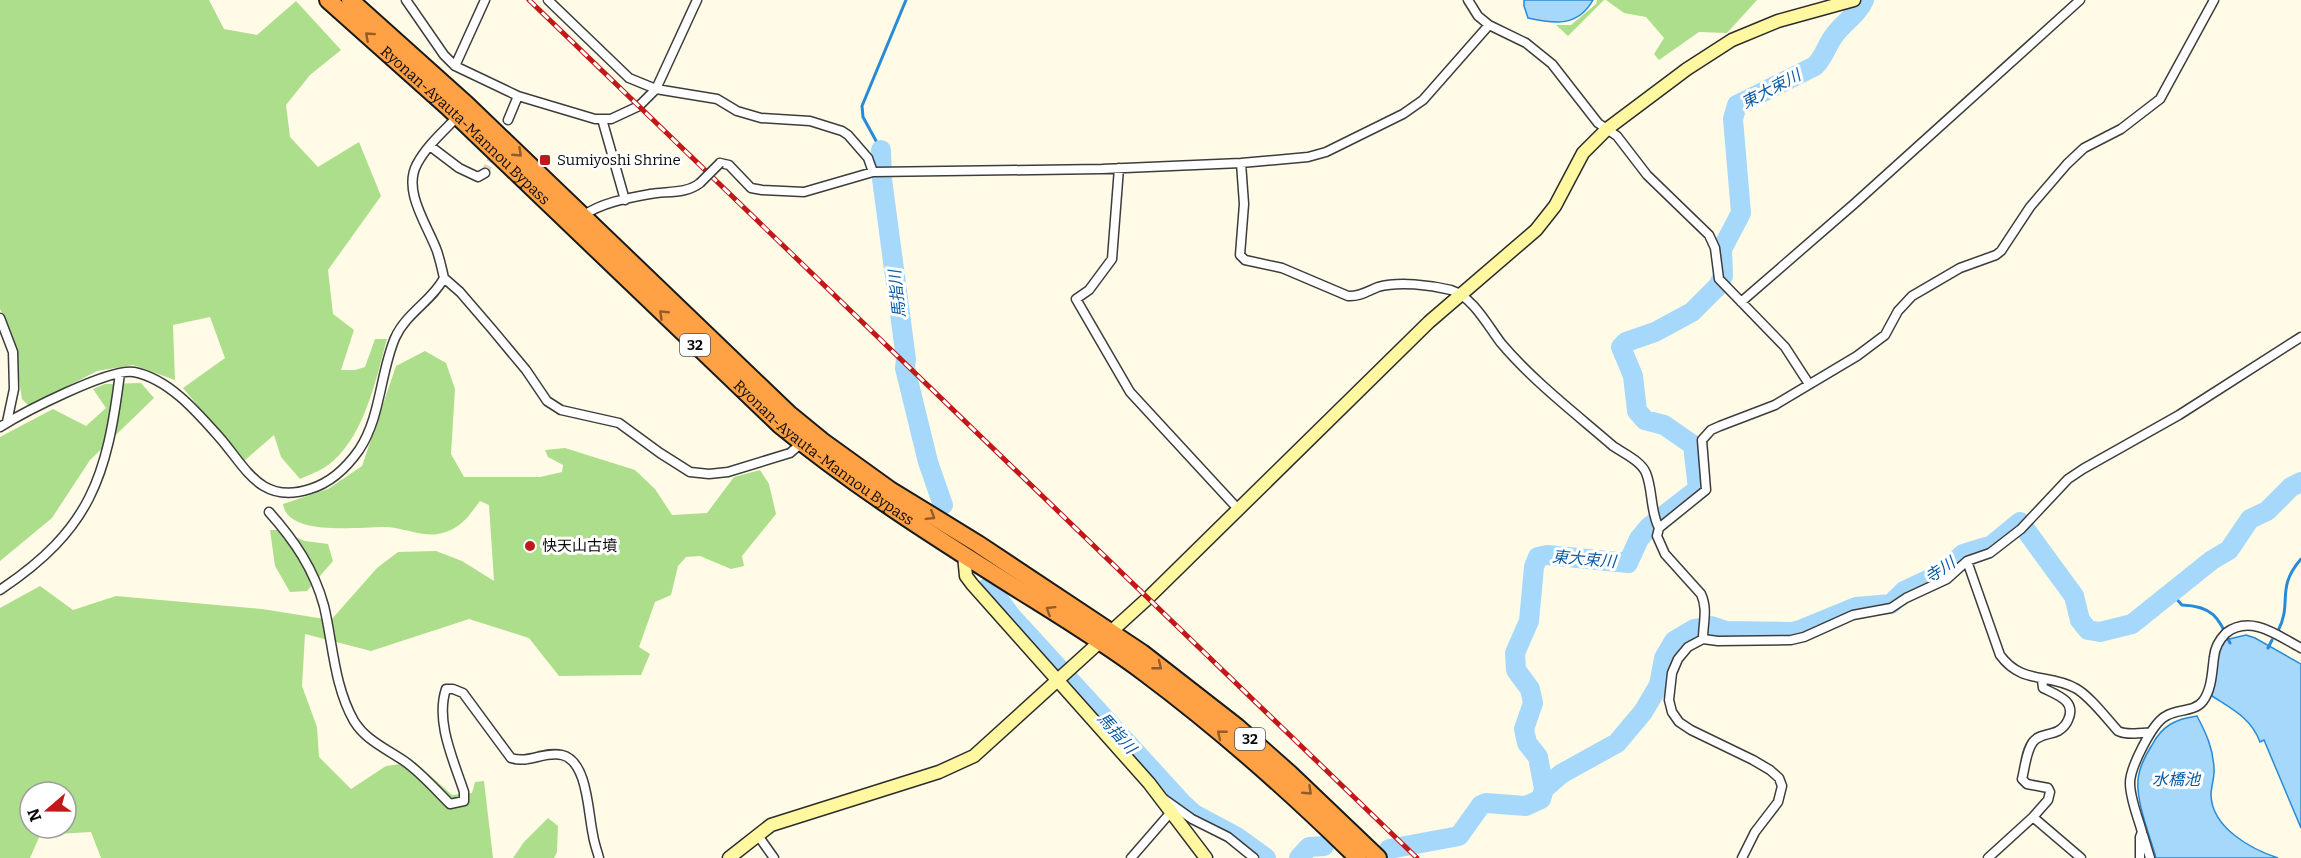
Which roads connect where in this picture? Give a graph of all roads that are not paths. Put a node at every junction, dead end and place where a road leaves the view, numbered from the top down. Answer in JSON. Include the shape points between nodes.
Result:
{"nodes":[{"id":1,"x":328,"y":0,"type":"edge"},
{"id":2,"x":350,"y":0,"type":"edge"},
{"id":3,"x":406,"y":0,"type":"edge"},
{"id":4,"x":485,"y":0,"type":"edge"},
{"id":5,"x":548,"y":0,"type":"edge"},
{"id":6,"x":697,"y":0,"type":"edge"},
{"id":7,"x":1468,"y":0,"type":"edge"},
{"id":8,"x":1854,"y":0,"type":"edge"},
{"id":9,"x":2080,"y":0,"type":"edge"},
{"id":10,"x":2214,"y":0,"type":"edge"},
{"id":11,"x":1489,"y":26,"type":"junction"},
{"id":12,"x":455,"y":66,"type":"junction"},
{"id":13,"x":656,"y":89,"type":"junction"},
{"id":14,"x":518,"y":96,"type":"junction"},
{"id":15,"x":463,"y":111,"type":"junction"},
{"id":16,"x":602,"y":119,"type":"junction"},
{"id":17,"x":508,"y":120,"type":"dead end"},
{"id":18,"x":1607,"y":129,"type":"junction"},
{"id":19,"x":430,"y":146,"type":"junction"},
{"id":20,"x":1241,"y":164,"type":"junction"},
{"id":21,"x":1119,"y":168,"type":"junction"},
{"id":22,"x":880,"y":172,"type":"junction"},
{"id":23,"x":486,"y":173,"type":"dead end"},
{"id":24,"x":625,"y":200,"type":"junction"},
{"id":25,"x":583,"y":216,"type":"junction"},
{"id":26,"x":444,"y":278,"type":"junction"},
{"id":27,"x":1461,"y":294,"type":"junction"},
{"id":28,"x":1741,"y":302,"type":"junction"},
{"id":29,"x":0,"y":318,"type":"edge"},
{"id":30,"x":2301,"y":337,"type":"edge"},
{"id":31,"x":120,"y":373,"type":"junction"},
{"id":32,"x":1809,"y":384,"type":"junction"},
{"id":33,"x":4,"y":425,"type":"edge"},
{"id":34,"x":807,"y":438,"type":"junction"},
{"id":35,"x":1238,"y":509,"type":"junction"},
{"id":36,"x":269,"y":512,"type":"dead end"},
{"id":37,"x":1657,"y":523,"type":"junction"},
{"id":38,"x":964,"y":555,"type":"junction"},
{"id":39,"x":1967,"y":561,"type":"junction"},
{"id":40,"x":0,"y":590,"type":"edge"},
{"id":41,"x":1703,"y":632,"type":"junction"},
{"id":42,"x":1105,"y":637,"type":"junction"},
{"id":43,"x":2301,"y":648,"type":"edge"},
{"id":44,"x":1062,"y":676,"type":"junction"},
{"id":45,"x":2042,"y":680,"type":"junction"},
{"id":46,"x":2150,"y":733,"type":"junction"},
{"id":47,"x":1159,"y":795,"type":"junction"},
{"id":48,"x":1171,"y":812,"type":"junction"},
{"id":49,"x":2032,"y":817,"type":"junction"},
{"id":50,"x":2142,"y":832,"type":"junction"},
{"id":51,"x":758,"y":834,"type":"junction"},
{"id":52,"x":599,"y":858,"type":"edge"},
{"id":53,"x":729,"y":858,"type":"edge"},
{"id":54,"x":774,"y":858,"type":"edge"},
{"id":55,"x":1131,"y":858,"type":"edge"},
{"id":56,"x":1206,"y":858,"type":"edge"},
{"id":57,"x":1254,"y":858,"type":"edge"},
{"id":58,"x":1358,"y":858,"type":"edge"},
{"id":59,"x":1378,"y":858,"type":"edge"},
{"id":60,"x":1742,"y":858,"type":"edge"},
{"id":61,"x":1988,"y":858,"type":"edge"},
{"id":62,"x":2081,"y":858,"type":"edge"},
{"id":63,"x":2140,"y":858,"type":"edge"},
{"id":64,"x":2150,"y":858,"type":"edge"}],
"edges":[{"from":15,"to":1,"type":"highway","name":"Ryonan-Ayauta-Mannou Bypass","number":"32","one_way":true},
{"from":2,"to":15,"type":"highway","name":"Ryonan-Ayauta-Mannou Bypass","number":"32"},
{"from":3,"to":12,"type":"street"},
{"from":4,"to":12,"type":"street"},
{"from":5,"to":13,"type":"street","via":[[628,78]]},
{"from":6,"to":13,"type":"street"},
{"from":7,"to":11,"type":"street"},
{"from":8,"to":18,"type":"street","via":[[1778,21],[1732,40]]},
{"from":9,"to":28,"type":"street"},
{"from":10,"to":32,"type":"street","via":[[2160,99],[2121,129],[2084,148],[2067,164],[1996,255],[1960,268],[1912,296],[1885,335]]},
{"from":11,"to":18,"type":"street","via":[[1526,43],[1552,64]]},
{"from":11,"to":20,"type":"street","via":[[1423,100],[1403,114],[1326,152]]},
{"from":12,"to":14,"type":"street"},
{"from":13,"to":16,"type":"street","via":[[639,106],[617,117]]},
{"from":13,"to":22,"type":"street","via":[[717,99],[737,111],[761,118],[810,121],[842,132]]},
{"from":14,"to":16,"type":"street"},
{"from":14,"to":17,"type":"street"},
{"from":15,"to":19,"type":"street"},
{"from":15,"to":25,"type":"highway","name":"Ryonan-Ayauta-Mannou Bypass","number":"32","one_way":true},
{"from":34,"to":15,"type":"highway","name":"Ryonan-Ayauta-Mannou Bypass","number":"32","one_way":true,"via":[[735,384]]},
{"from":16,"to":24,"type":"street"},
{"from":18,"to":27,"type":"street","via":[[1583,153],[1541,225]]},
{"from":18,"to":28,"type":"street","via":[[1647,175],[1709,235],[1720,281]]},
{"from":19,"to":23,"type":"street","via":[[459,168],[478,177]]},
{"from":19,"to":26,"type":"street","via":[[417,163],[412,185]]},
{"from":20,"to":21,"type":"street"},
{"from":20,"to":27,"type":"street","via":[[1244,204],[1240,255],[1245,260],[1282,268],[1348,297],[1393,284]]},
{"from":21,"to":22,"type":"street"},
{"from":21,"to":35,"type":"street","via":[[1112,259],[1089,290],[1076,299],[1130,392]]},
{"from":22,"to":24,"type":"street","bridge":true,"via":[[804,192],[762,190],[752,188],[729,165],[720,162],[692,189]]},
{"from":24,"to":25,"type":"street"},
{"from":25,"to":34,"type":"highway","name":"Ryonan-Ayauta-Mannou Bypass","number":"32"},
{"from":26,"to":31,"type":"street","via":[[439,289],[406,321],[395,338],[373,420],[359,450],[323,486],[300,493],[280,493],[261,485],[177,394],[134,372]]},
{"from":26,"to":34,"type":"street","via":[[491,328],[547,401],[561,410],[619,423],[690,472],[728,472],[790,453]]},
{"from":27,"to":35,"type":"street"},
{"from":27,"to":37,"type":"street","via":[[1515,359],[1645,471]]},
{"from":28,"to":32,"type":"street","via":[[1785,347]]},
{"from":29,"to":33,"type":"street","via":[[13,352],[14,389]]},
{"from":30,"to":39,"type":"street","via":[[2179,415],[2082,469],[2023,527],[1990,553]]},
{"from":31,"to":33,"type":"street","via":[[88,383]]},
{"from":31,"to":40,"type":"street","via":[[113,423],[89,501],[63,539]]},
{"from":32,"to":37,"type":"street","via":[[1775,405],[1711,430],[1701,444],[1706,490]]},
{"from":34,"to":38,"type":"highway","name":"Ryonan-Ayauta-Mannou Bypass","number":"32","via":[[890,508]]},
{"from":34,"to":42,"type":"highway","name":"Ryonan-Ayauta-Mannou Bypass","number":"32","one_way":true,"via":[[978,544]]},
{"from":35,"to":42,"type":"street"},
{"from":36,"to":52,"type":"street","via":[[308,564],[323,605],[337,678],[353,720],[364,735],[424,777],[450,804],[464,801],[441,710],[446,690],[463,693],[511,758],[521,761],[549,754],[571,759],[584,782]]},
{"from":37,"to":41,"type":"street","via":[[1657,536],[1665,554],[1704,601]]},
{"from":42,"to":38,"type":"highway","name":"Ryonan-Ayauta-Mannou Bypass","number":"32","one_way":true},
{"from":38,"to":44,"type":"street","via":[[966,576],[972,585]]},
{"from":39,"to":41,"type":"street","via":[[1947,579],[1891,608],[1853,615],[1804,637],[1718,641]]},
{"from":39,"to":45,"type":"street","via":[[2000,655],[2018,672]]},
{"from":41,"to":60,"type":"street","via":[[1678,659],[1672,673],[1672,712],[1691,730],[1754,759],[1779,778],[1782,786],[1778,802],[1755,832]]},
{"from":42,"to":44,"type":"street"},
{"from":58,"to":42,"type":"highway","name":"Ryonan-Ayauta-Mannou Bypass","number":"32","one_way":true,"via":[[1293,796]]},
{"from":42,"to":59,"type":"highway","name":"Ryonan-Ayauta-Mannou Bypass","number":"32","one_way":true,"via":[[1142,653],[1237,727]]},
{"from":43,"to":46,"type":"street","via":[[2252,624],[2235,627],[2215,649],[2205,699],[2196,707],[2164,716]]},
{"from":44,"to":47,"type":"street"},
{"from":44,"to":51,"type":"street","via":[[974,756],[958,765],[771,825]]},
{"from":45,"to":46,"type":"street","via":[[2078,689],[2125,735]]},
{"from":45,"to":49,"type":"street","via":[[2043,688],[2066,700],[2070,715],[2066,725],[2031,745],[2022,779],[2050,792],[2048,800]]},
{"from":46,"to":50,"type":"street","via":[[2130,783]]},
{"from":47,"to":48,"type":"street"},
{"from":47,"to":57,"type":"street","via":[[1192,819],[1228,837]]},
{"from":48,"to":55,"type":"street"},
{"from":48,"to":56,"type":"street"},
{"from":49,"to":61,"type":"street"},
{"from":49,"to":62,"type":"street"},
{"from":50,"to":63,"type":"street"},
{"from":50,"to":64,"type":"street"},
{"from":51,"to":53,"type":"street"},
{"from":51,"to":54,"type":"street"}]}
